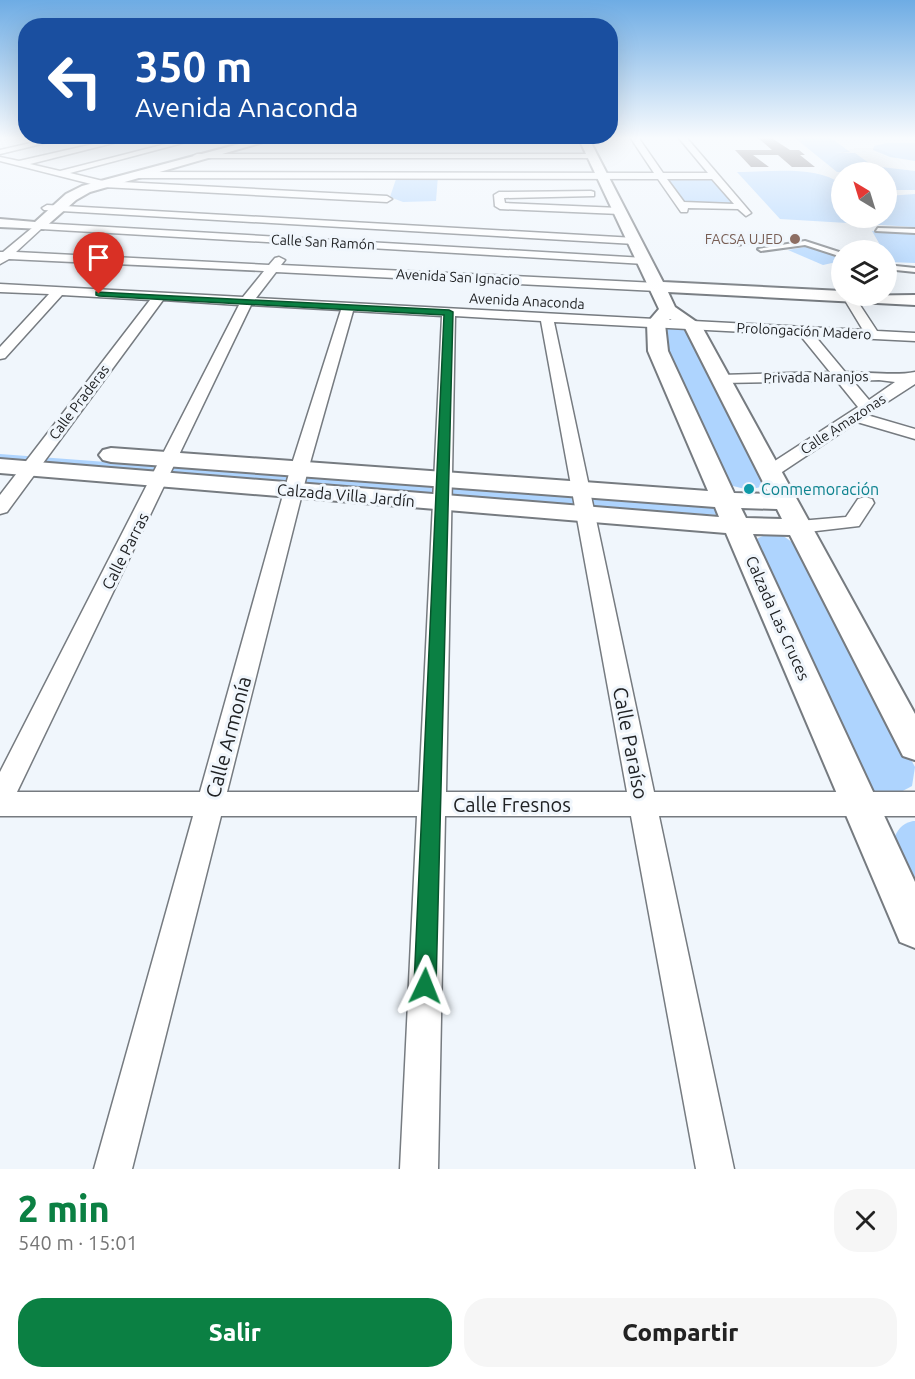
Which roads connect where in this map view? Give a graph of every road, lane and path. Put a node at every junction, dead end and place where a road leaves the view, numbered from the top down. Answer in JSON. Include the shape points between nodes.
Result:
{"nodes":[{"id":1,"x":76,"y":192,"type":"edge"},
{"id":2,"x":235,"y":192,"type":"edge"},
{"id":3,"x":609,"y":192,"type":"edge"},
{"id":4,"x":672,"y":192,"type":"edge"},
{"id":5,"x":728,"y":192,"type":"edge"},
{"id":6,"x":591,"y":194,"type":"joint"},
{"id":7,"x":387,"y":200,"type":"dead end"},
{"id":8,"x":52,"y":208,"type":"junction"},
{"id":9,"x":599,"y":210,"type":"junction"},
{"id":10,"x":620,"y":211,"type":"junction"},
{"id":11,"x":0,"y":223,"type":"edge"},
{"id":12,"x":33,"y":225,"type":"junction"},
{"id":13,"x":878,"y":230,"type":"dead end"},
{"id":14,"x":915,"y":231,"type":"edge"},
{"id":15,"x":296,"y":241,"type":"junction"},
{"id":16,"x":635,"y":241,"type":"junction"},
{"id":17,"x":761,"y":249,"type":"dead end"},
{"id":18,"x":831,"y":251,"type":"edge"},
{"id":19,"x":2,"y":255,"type":"edge"},
{"id":20,"x":645,"y":261,"type":"junction"},
{"id":21,"x":272,"y":268,"type":"junction"},
{"id":22,"x":897,"y":268,"type":"edge"},
{"id":23,"x":915,"y":270,"type":"edge"},
{"id":24,"x":0,"y":288,"type":"edge"},
{"id":25,"x":59,"y":291,"type":"junction"},
{"id":26,"x":159,"y":297,"type":"junction"},
{"id":27,"x":831,"y":298,"type":"edge"},
{"id":28,"x":897,"y":299,"type":"edge"},
{"id":29,"x":915,"y":300,"type":"edge"},
{"id":30,"x":247,"y":302,"type":"junction"},
{"id":31,"x":855,"y":306,"type":"edge"},
{"id":32,"x":348,"y":307,"type":"junction"},
{"id":33,"x":669,"y":311,"type":"junction"},
{"id":34,"x":449,"y":312,"type":"junction"},
{"id":35,"x":547,"y":318,"type":"junction"},
{"id":36,"x":804,"y":331,"type":"junction"},
{"id":37,"x":873,"y":335,"type":"junction"},
{"id":38,"x":915,"y":337,"type":"edge"},
{"id":39,"x":0,"y":355,"type":"edge"},
{"id":40,"x":841,"y":377,"type":"junction"},
{"id":41,"x":914,"y":378,"type":"edge"},
{"id":42,"x":721,"y":379,"type":"junction"},
{"id":43,"x":861,"y":412,"type":"junction"},
{"id":44,"x":915,"y":434,"type":"edge"},
{"id":45,"x":0,"y":447,"type":"edge"},
{"id":46,"x":35,"y":459,"type":"junction"},
{"id":47,"x":0,"y":466,"type":"edge"},
{"id":48,"x":165,"y":470,"type":"junction"},
{"id":49,"x":770,"y":472,"type":"junction"},
{"id":50,"x":296,"y":480,"type":"junction"},
{"id":51,"x":441,"y":492,"type":"junction"},
{"id":52,"x":584,"y":502,"type":"junction"},
{"id":53,"x":786,"y":502,"type":"junction"},
{"id":54,"x":865,"y":503,"type":"dead end"},
{"id":55,"x":0,"y":508,"type":"edge"},
{"id":56,"x":731,"y":513,"type":"junction"},
{"id":57,"x":799,"y":527,"type":"junction"},
{"id":58,"x":915,"y":746,"type":"edge"},
{"id":59,"x":0,"y":802,"type":"edge"},
{"id":60,"x":210,"y":804,"type":"junction"},
{"id":61,"x":431,"y":804,"type":"junction"},
{"id":62,"x":643,"y":804,"type":"junction"},
{"id":63,"x":860,"y":804,"type":"junction"},
{"id":64,"x":915,"y":804,"type":"edge"},
{"id":65,"x":915,"y":928,"type":"edge"},
{"id":66,"x":113,"y":1169,"type":"edge"},
{"id":67,"x":419,"y":1169,"type":"edge"},
{"id":68,"x":715,"y":1169,"type":"edge"}],
"edges":[{"from":1,"to":8,"type":"street"},
{"from":2,"to":7,"type":"street"},
{"from":3,"to":10,"type":"street"},
{"from":4,"to":5,"type":"street","via":[[683,207],[744,210]]},
{"from":6,"to":9,"type":"street"},
{"from":6,"to":9,"type":"street","via":[[499,195],[500,206]]},
{"from":8,"to":12,"type":"street"},
{"from":8,"to":16,"type":"street"},
{"from":9,"to":10,"type":"street"},
{"from":10,"to":16,"type":"street"},
{"from":11,"to":12,"type":"street","name":"Calle San Ramón"},
{"from":12,"to":15,"type":"street","name":"Calle San Ramón"},
{"from":12,"to":19,"type":"street"},
{"from":13,"to":14,"type":"lane"},
{"from":15,"to":20,"type":"street","name":"Calle San Ramón"},
{"from":15,"to":21,"type":"street","name":"Calle Parras"},
{"from":16,"to":20,"type":"street"},
{"from":17,"to":18,"type":"lane","via":[[805,243]]},
{"from":19,"to":21,"type":"street","name":"Avenida San Ignacio"},
{"from":20,"to":33,"type":"street"},
{"from":21,"to":30,"type":"street","name":"Calle Parras"},
{"from":21,"to":33,"type":"street","name":"Avenida San Ignacio"},
{"from":22,"to":23,"type":"lane"},
{"from":24,"to":25,"type":"street","name":"Avenida Anaconda"},
{"from":25,"to":26,"type":"street","name":"Avenida Anaconda"},
{"from":25,"to":39,"type":"street"},
{"from":26,"to":30,"type":"street","name":"Avenida Anaconda"},
{"from":26,"to":46,"type":"street","name":"Calle Praderas"},
{"from":27,"to":33,"type":"street","name":"Avenida San Ignacio"},
{"from":28,"to":29,"type":"street","name":"Avenida San Ignacio"},
{"from":30,"to":32,"type":"street","name":"Avenida Anaconda"},
{"from":30,"to":48,"type":"street","name":"Calle Parras"},
{"from":31,"to":37,"type":"street"},
{"from":32,"to":34,"type":"street","name":"Avenida Anaconda"},
{"from":32,"to":50,"type":"street","name":"Calle Armonía"},
{"from":33,"to":35,"type":"street","name":"Avenida Anaconda"},
{"from":33,"to":36,"type":"street","name":"Prolongación Madero"},
{"from":33,"to":42,"type":"street"},
{"from":33,"to":56,"type":"street","name":"Calzada Las Cruces","via":[[658,351]]},
{"from":34,"to":35,"type":"street","name":"Avenida Anaconda"},
{"from":34,"to":51,"type":"street"},
{"from":35,"to":52,"type":"street","name":"Calle Paraíso"},
{"from":36,"to":37,"type":"street","name":"Prolongación Madero"},
{"from":36,"to":40,"type":"street"},
{"from":37,"to":38,"type":"street","name":"Prolongación Madero"},
{"from":40,"to":41,"type":"street","name":"Privada Naranjos"},
{"from":40,"to":42,"type":"street","name":"Privada Naranjos"},
{"from":40,"to":43,"type":"street"},
{"from":41,"to":43,"type":"street","name":"Calle Amazonas"},
{"from":42,"to":49,"type":"street"},
{"from":43,"to":44,"type":"street"},
{"from":43,"to":49,"type":"street","name":"Calle Amazonas"},
{"from":45,"to":46,"type":"street","name":"Calzada Villa Jardín"},
{"from":46,"to":47,"type":"street","name":"Calzada Villa Jardín"},
{"from":46,"to":48,"type":"street","name":"Calzada Villa Jardín"},
{"from":46,"to":55,"type":"street","name":"Calle Praderas"},
{"from":48,"to":50,"type":"street","name":"Calzada Villa Jardín"},
{"from":48,"to":59,"type":"street","name":"Calle Parras"},
{"from":49,"to":53,"type":"street"},
{"from":50,"to":51,"type":"street","name":"Calzada Villa Jardín"},
{"from":50,"to":60,"type":"street","name":"Calle Armonía"},
{"from":51,"to":52,"type":"street","name":"Calzada Villa Jardín"},
{"from":51,"to":61,"type":"street"},
{"from":52,"to":56,"type":"street","name":"Calzada Villa Jardín"},
{"from":52,"to":62,"type":"street","name":"Calle Paraíso"},
{"from":53,"to":56,"type":"street","name":"Calzada Villa Jardín"},
{"from":53,"to":57,"type":"street"},
{"from":54,"to":57,"type":"street","via":[[852,522]]},
{"from":56,"to":57,"type":"street","name":"Calzada Villa Jardín"},
{"from":56,"to":63,"type":"street","name":"Calzada Las Cruces"},
{"from":57,"to":58,"type":"street"},
{"from":59,"to":60,"type":"street","name":"Calle Fresnos"},
{"from":60,"to":61,"type":"street","name":"Calle Fresnos"},
{"from":60,"to":66,"type":"street","name":"Calle Armonía"},
{"from":61,"to":62,"type":"street","name":"Calle Fresnos"},
{"from":61,"to":67,"type":"street"},
{"from":62,"to":63,"type":"street","name":"Calle Fresnos"},
{"from":62,"to":68,"type":"street","name":"Calle Paraíso"},
{"from":63,"to":64,"type":"street","name":"Calle Fresnos"},
{"from":63,"to":65,"type":"street","name":"Calzada Las Cruces"}]}
